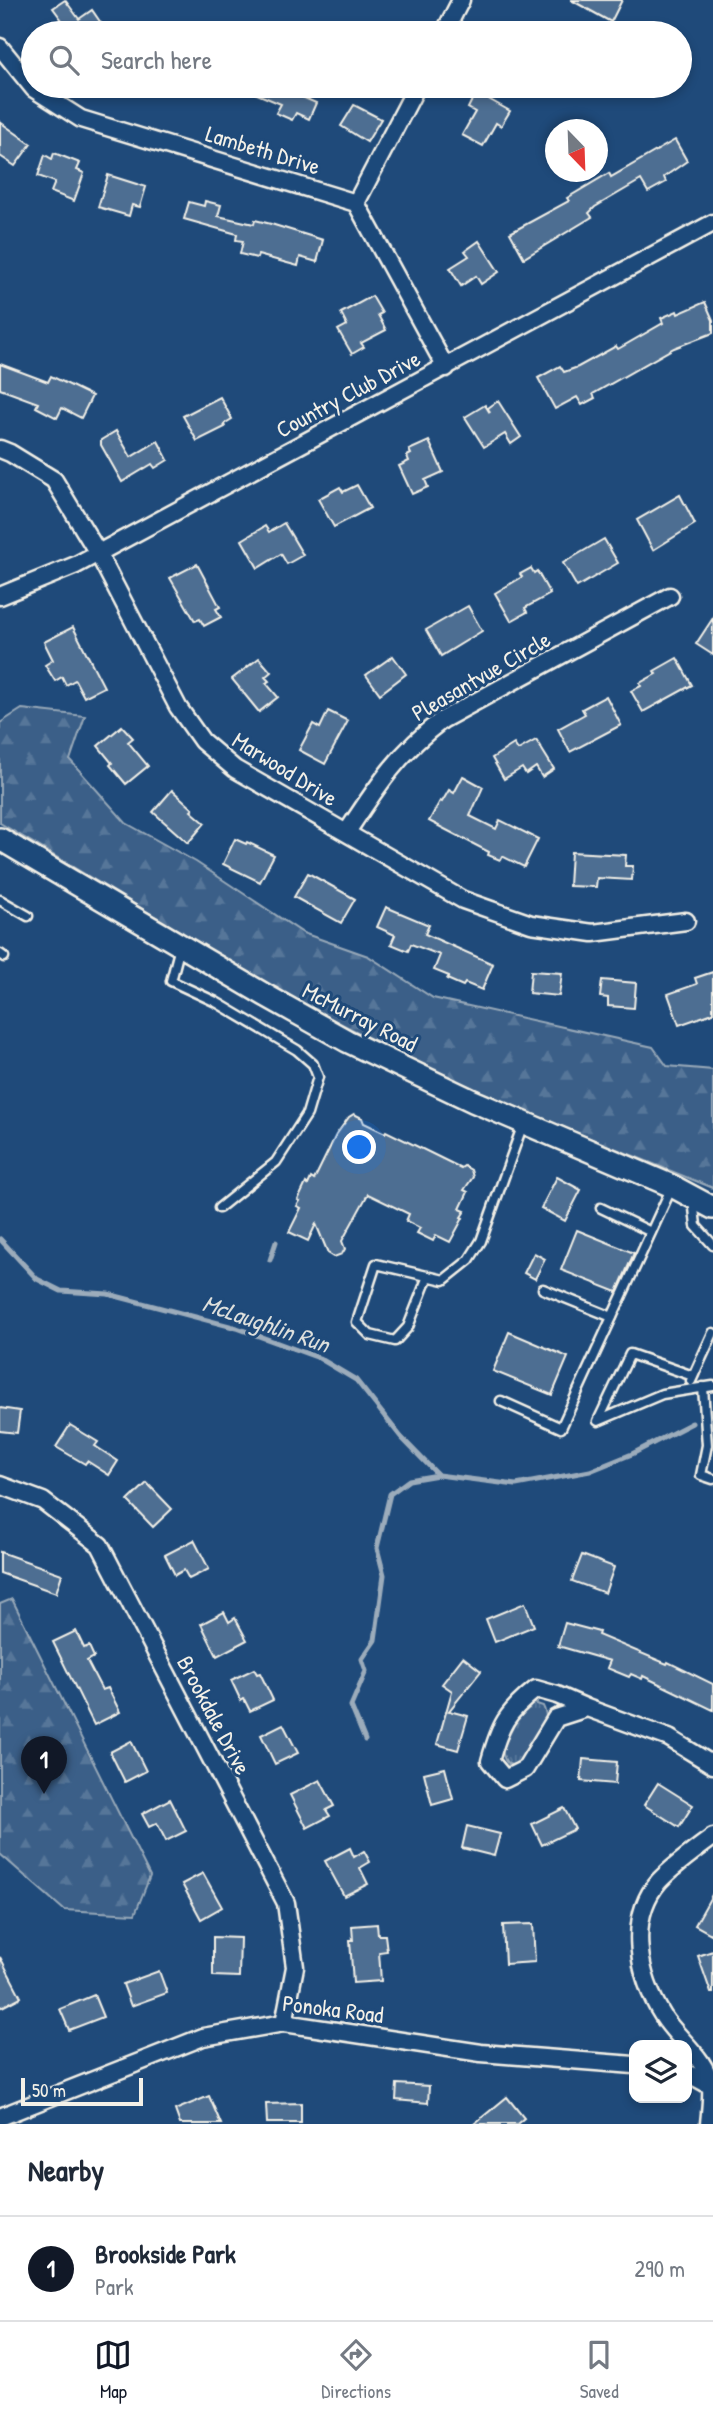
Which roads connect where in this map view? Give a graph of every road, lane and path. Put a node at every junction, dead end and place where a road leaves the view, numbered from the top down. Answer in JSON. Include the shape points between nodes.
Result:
{"nodes":[{"id":1,"x":461,"y":0,"type":"edge"},
{"id":2,"x":450,"y":21,"type":"edge"},
{"id":3,"x":0,"y":47,"type":"edge"},
{"id":4,"x":21,"y":73,"type":"edge"},
{"id":5,"x":49,"y":98,"type":"edge"},
{"id":6,"x":411,"y":98,"type":"edge"},
{"id":7,"x":356,"y":203,"type":"junction"},
{"id":8,"x":713,"y":223,"type":"edge"},
{"id":9,"x":446,"y":368,"type":"junction"},
{"id":10,"x":0,"y":449,"type":"edge"},
{"id":11,"x":98,"y":553,"type":"junction"},
{"id":12,"x":0,"y":596,"type":"edge"},
{"id":13,"x":670,"y":596,"type":"dead end"},
{"id":14,"x":347,"y":832,"type":"junction"},
{"id":15,"x":0,"y":839,"type":"edge"},
{"id":16,"x":0,"y":900,"type":"edge"},
{"id":17,"x":28,"y":916,"type":"dead end"},
{"id":18,"x":686,"y":921,"type":"dead end"},
{"id":19,"x":180,"y":944,"type":"junction"},
{"id":20,"x":524,"y":1121,"type":"junction"},
{"id":21,"x":672,"y":1186,"type":"junction"},
{"id":22,"x":693,"y":1196,"type":"junction"},
{"id":23,"x":219,"y":1208,"type":"dead end"},
{"id":24,"x":601,"y":1208,"type":"dead end"},
{"id":25,"x":713,"y":1208,"type":"edge"},
{"id":26,"x":651,"y":1232,"type":"junction"},
{"id":27,"x":713,"y":1245,"type":"edge"},
{"id":28,"x":428,"y":1276,"type":"junction"},
{"id":29,"x":543,"y":1289,"type":"dead end"},
{"id":30,"x":612,"y":1317,"type":"junction"},
{"id":31,"x":713,"y":1333,"type":"edge"},
{"id":32,"x":693,"y":1376,"type":"junction"},
{"id":33,"x":713,"y":1386,"type":"edge"},
{"id":34,"x":703,"y":1387,"type":"junction"},
{"id":35,"x":688,"y":1388,"type":"junction"},
{"id":36,"x":501,"y":1401,"type":"dead end"},
{"id":37,"x":713,"y":1479,"type":"edge"},
{"id":38,"x":0,"y":1485,"type":"edge"},
{"id":39,"x":587,"y":1708,"type":"junction"},
{"id":40,"x":713,"y":1765,"type":"edge"},
{"id":41,"x":713,"y":1837,"type":"edge"},
{"id":42,"x":284,"y":2023,"type":"junction"},
{"id":43,"x":629,"y":2065,"type":"edge"},
{"id":44,"x":692,"y":2077,"type":"edge"},
{"id":45,"x":711,"y":2093,"type":"edge"},
{"id":46,"x":0,"y":2117,"type":"edge"},
{"id":47,"x":709,"y":2124,"type":"edge"}],
"edges":[{"from":1,"to":2,"type":"street"},
{"from":3,"to":4,"type":"street","name":"Lambeth Drive"},
{"from":5,"to":7,"type":"street","name":"Lambeth Drive","via":[[81,118]]},
{"from":6,"to":7,"type":"street"},
{"from":7,"to":9,"type":"street"},
{"from":8,"to":9,"type":"street","name":"Country Club Drive"},
{"from":9,"to":11,"type":"street","name":"Country Club Drive"},
{"from":10,"to":11,"type":"street","name":"Marwood Drive","via":[[54,480]]},
{"from":11,"to":12,"type":"street","name":"Country Club Drive"},
{"from":11,"to":14,"type":"street","name":"Marwood Drive","via":[[178,707],[202,741],[235,769]]},
{"from":13,"to":14,"type":"street","name":"Pleasantvue Circle","via":[[442,720],[416,739],[382,778]]},
{"from":14,"to":18,"type":"street","name":"Marwood Drive","via":[[463,900],[531,924],[593,933]]},
{"from":15,"to":19,"type":"main road","name":"McMurray Road"},
{"from":16,"to":17,"type":"lane"},
{"from":19,"to":20,"type":"main road","name":"McMurray Road","via":[[347,1041]]},
{"from":19,"to":23,"type":"lane","via":[[171,981],[297,1050],[313,1064],[318,1077],[307,1114],[276,1162]]},
{"from":20,"to":21,"type":"main road","name":"McMurray Road"},
{"from":20,"to":28,"type":"lane","via":[[481,1241],[469,1260],[444,1280]]},
{"from":21,"to":22,"type":"main road","name":"McMurray Road"},
{"from":21,"to":26,"type":"lane"},
{"from":22,"to":25,"type":"main road","name":"McMurray Road"},
{"from":22,"to":27,"type":"lane","via":[[696,1226]]},
{"from":24,"to":26,"type":"lane"},
{"from":26,"to":30,"type":"lane"},
{"from":28,"to":28,"type":"lane","via":[[376,1264],[357,1322],[370,1335],[395,1341],[408,1327]]},
{"from":29,"to":30,"type":"lane"},
{"from":30,"to":36,"type":"lane","via":[[561,1428]]},
{"from":31,"to":32,"type":"lane"},
{"from":32,"to":35,"type":"lane"},
{"from":32,"to":35,"type":"lane","via":[[630,1354],[598,1421]]},
{"from":33,"to":34,"type":"lane"},
{"from":34,"to":35,"type":"lane"},
{"from":34,"to":37,"type":"lane","via":[[707,1445],[701,1475]]},
{"from":38,"to":42,"type":"street","name":"Brookdale Drive","via":[[43,1501],[100,1545],[286,1903],[295,1967]]},
{"from":39,"to":39,"type":"street","via":[[536,1689],[513,1707],[498,1732],[490,1761],[505,1779],[526,1769],[556,1717]]},
{"from":39,"to":40,"type":"street","via":[[670,1738]]},
{"from":41,"to":45,"type":"street","via":[[658,1882],[641,1915],[639,1950],[647,1984],[663,2017],[697,2057]]},
{"from":42,"to":43,"type":"street","name":"Ponoka Road","via":[[481,2053]]},
{"from":42,"to":46,"type":"street","name":"Ponoka Road","via":[[203,2037]]},
{"from":44,"to":45,"type":"street"},
{"from":45,"to":47,"type":"street"}]}
